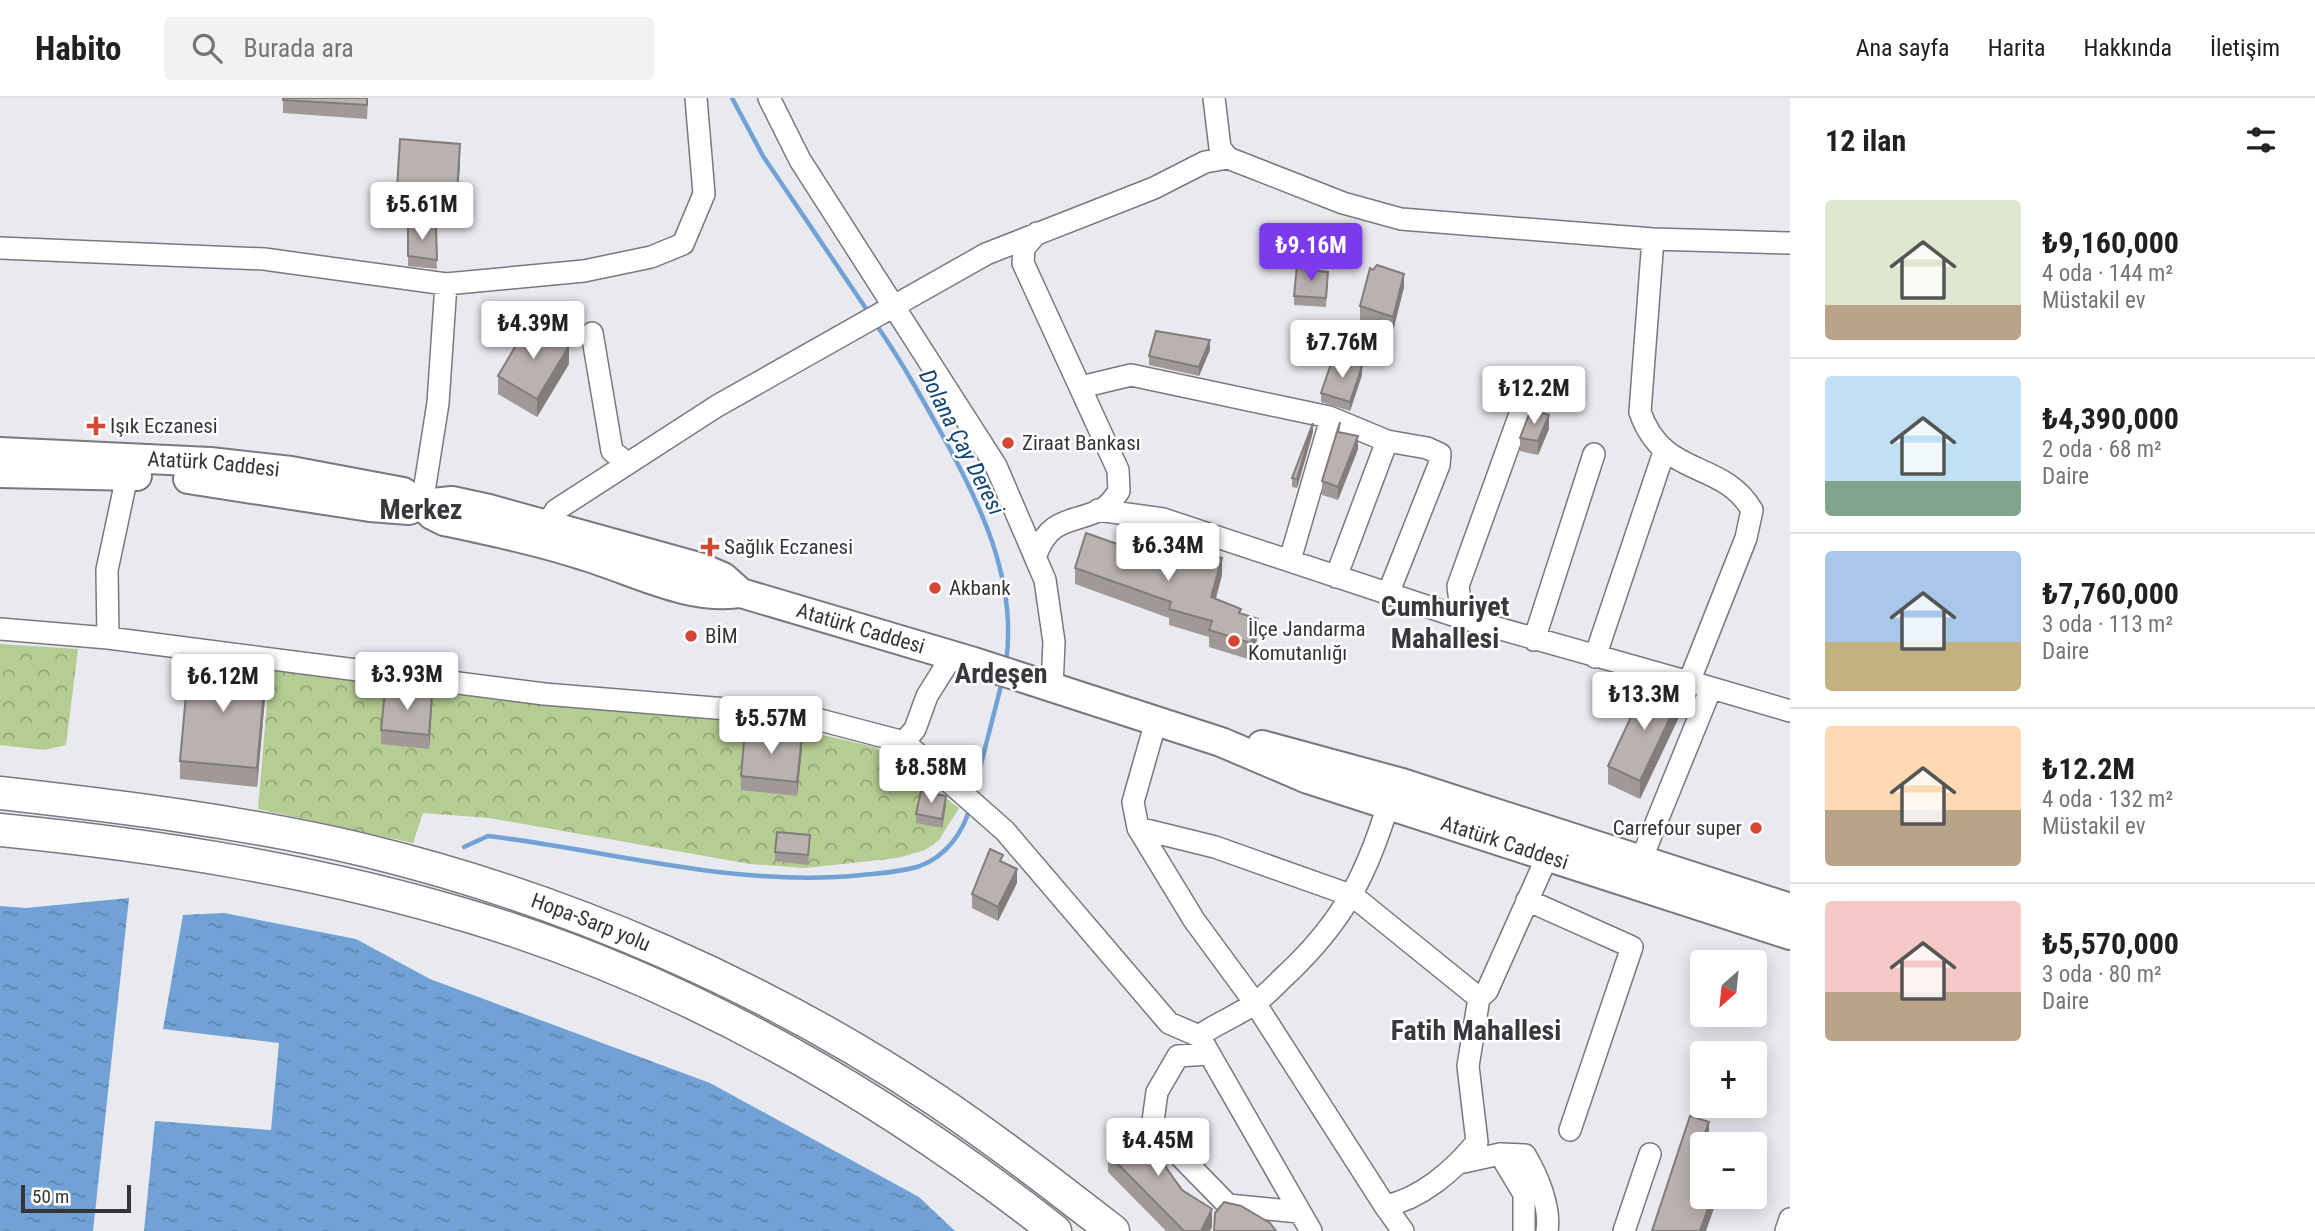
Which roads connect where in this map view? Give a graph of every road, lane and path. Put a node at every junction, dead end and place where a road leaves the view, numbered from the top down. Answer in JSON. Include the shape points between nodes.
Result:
{"nodes":[{"id":1,"x":696,"y":98,"type":"edge"},
{"id":2,"x":769,"y":98,"type":"edge"},
{"id":3,"x":1214,"y":98,"type":"edge"},
{"id":4,"x":1228,"y":158,"type":"junction"},
{"id":5,"x":1039,"y":232,"type":"junction"},
{"id":6,"x":1653,"y":239,"type":"junction"},
{"id":7,"x":1790,"y":243,"type":"edge"},
{"id":8,"x":0,"y":248,"type":"edge"},
{"id":9,"x":446,"y":284,"type":"junction"},
{"id":10,"x":889,"y":309,"type":"junction"},
{"id":11,"x":592,"y":333,"type":"dead end"},
{"id":12,"x":1081,"y":387,"type":"junction"},
{"id":13,"x":1525,"y":400,"type":"dead end"},
{"id":14,"x":1329,"y":417,"type":"junction"},
{"id":15,"x":1387,"y":441,"type":"junction"},
{"id":16,"x":0,"y":452,"type":"edge"},
{"id":17,"x":1664,"y":452,"type":"junction"},
{"id":18,"x":1594,"y":454,"type":"dead end"},
{"id":19,"x":627,"y":463,"type":"junction"},
{"id":20,"x":0,"y":473,"type":"edge"},
{"id":21,"x":127,"y":476,"type":"junction"},
{"id":22,"x":422,"y":504,"type":"junction"},
{"id":23,"x":1098,"y":510,"type":"junction"},
{"id":24,"x":555,"y":526,"type":"junction"},
{"id":25,"x":1036,"y":555,"type":"junction"},
{"id":26,"x":1290,"y":560,"type":"junction"},
{"id":27,"x":1336,"y":577,"type":"junction"},
{"id":28,"x":741,"y":593,"type":"junction"},
{"id":29,"x":1388,"y":594,"type":"junction"},
{"id":30,"x":1462,"y":618,"type":"junction"},
{"id":31,"x":0,"y":629,"type":"edge"},
{"id":32,"x":108,"y":638,"type":"junction"},
{"id":33,"x":1534,"y":640,"type":"junction"},
{"id":34,"x":1595,"y":657,"type":"junction"},
{"id":35,"x":963,"y":659,"type":"junction"},
{"id":36,"x":1689,"y":682,"type":"junction"},
{"id":37,"x":1042,"y":684,"type":"junction"},
{"id":38,"x":1712,"y":688,"type":"junction"},
{"id":39,"x":1790,"y":711,"type":"edge"},
{"id":40,"x":1156,"y":721,"type":"junction"},
{"id":41,"x":904,"y":742,"type":"junction"},
{"id":42,"x":1221,"y":742,"type":"junction"},
{"id":43,"x":0,"y":793,"type":"edge"},
{"id":44,"x":1388,"y":805,"type":"junction"},
{"id":45,"x":1138,"y":828,"type":"junction"},
{"id":46,"x":0,"y":830,"type":"edge"},
{"id":47,"x":1548,"y":857,"type":"junction"},
{"id":48,"x":1641,"y":860,"type":"junction"},
{"id":49,"x":1353,"y":896,"type":"junction"},
{"id":50,"x":1527,"y":900,"type":"junction"},
{"id":51,"x":1790,"y":908,"type":"edge"},
{"id":52,"x":1790,"y":935,"type":"edge"},
{"id":53,"x":1479,"y":998,"type":"junction"},
{"id":54,"x":1255,"y":1003,"type":"junction"},
{"id":55,"x":1204,"y":1045,"type":"junction"},
{"id":56,"x":1570,"y":1130,"type":"dead end"},
{"id":57,"x":1500,"y":1154,"type":"junction"},
{"id":58,"x":1650,"y":1154,"type":"dead end"},
{"id":59,"x":1459,"y":1163,"type":"junction"},
{"id":60,"x":1385,"y":1206,"type":"junction"},
{"id":61,"x":1299,"y":1212,"type":"junction"},
{"id":62,"x":1790,"y":1219,"type":"edge"},
{"id":63,"x":1055,"y":1231,"type":"edge"},
{"id":64,"x":1113,"y":1231,"type":"edge"},
{"id":65,"x":1311,"y":1231,"type":"edge"},
{"id":66,"x":1403,"y":1231,"type":"edge"},
{"id":67,"x":1524,"y":1231,"type":"edge"},
{"id":68,"x":1547,"y":1231,"type":"edge"},
{"id":69,"x":1624,"y":1231,"type":"edge"},
{"id":70,"x":1786,"y":1231,"type":"edge"}],
"edges":[{"from":1,"to":9,"type":"street","via":[[704,194],[683,244],[651,257],[584,271]]},
{"from":2,"to":10,"type":"street","via":[[800,160]]},
{"from":3,"to":4,"type":"street","via":[[1220,148]]},
{"from":4,"to":5,"type":"street","via":[[1205,162],[1154,188]]},
{"from":4,"to":6,"type":"street","via":[[1343,203],[1401,219]]},
{"from":5,"to":10,"type":"street","via":[[986,254]]},
{"from":5,"to":12,"type":"street","via":[[1024,248],[1023,263]]},
{"from":6,"to":7,"type":"street"},
{"from":6,"to":17,"type":"street","via":[[1640,411],[1648,434]]},
{"from":8,"to":9,"type":"street","via":[[264,259]]},
{"from":9,"to":22,"type":"street","via":[[438,403]]},
{"from":10,"to":19,"type":"street"},
{"from":10,"to":25,"type":"street","via":[[996,466]]},
{"from":11,"to":19,"type":"street","via":[[612,451]]},
{"from":12,"to":14,"type":"street","via":[[1131,375]]},
{"from":12,"to":23,"type":"street","via":[[1118,470],[1119,491]]},
{"from":13,"to":30,"type":"street","via":[[1458,586]]},
{"from":14,"to":15,"type":"street"},
{"from":14,"to":26,"type":"street"},
{"from":15,"to":27,"type":"street"},
{"from":15,"to":29,"type":"street","via":[[1440,454]]},
{"from":16,"to":22,"type":"main road","name":"Atatürk Caddesi","via":[[209,461],[291,471],[403,492]]},
{"from":17,"to":34,"type":"street"},
{"from":17,"to":36,"type":"street","via":[[1744,495],[1752,510]]},
{"from":18,"to":33,"type":"street"},
{"from":19,"to":24,"type":"street","via":[[556,510],[550,519]]},
{"from":20,"to":21,"type":"main road","name":"Atatürk Caddesi"},
{"from":21,"to":22,"type":"main road","name":"Atatürk Caddesi","via":[[215,481],[370,507],[409,510]]},
{"from":21,"to":32,"type":"street","via":[[107,570]]},
{"from":22,"to":24,"type":"main road","name":"Atatürk Caddesi","via":[[452,501]]},
{"from":22,"to":28,"type":"main road","name":"Atatürk Caddesi","via":[[444,521],[533,540],[694,591],[722,596]]},
{"from":23,"to":25,"type":"street","via":[[1059,525],[1044,538]]},
{"from":23,"to":26,"type":"street","via":[[1163,519]]},
{"from":24,"to":28,"type":"main road","name":"Atatürk Caddesi","via":[[702,568]]},
{"from":25,"to":37,"type":"street","via":[[1045,580],[1054,642]]},
{"from":26,"to":27,"type":"street"},
{"from":27,"to":29,"type":"street"},
{"from":28,"to":35,"type":"main road","name":"Atatürk Caddesi"},
{"from":29,"to":30,"type":"street"},
{"from":30,"to":33,"type":"street"},
{"from":31,"to":32,"type":"street"},
{"from":32,"to":41,"type":"street","via":[[544,694],[801,715]]},
{"from":33,"to":34,"type":"street"},
{"from":34,"to":36,"type":"street"},
{"from":35,"to":37,"type":"main road","name":"Atatürk Caddesi"},
{"from":35,"to":41,"type":"street","via":[[927,696],[915,729]]},
{"from":36,"to":38,"type":"street"},
{"from":37,"to":40,"type":"main road","name":"Atatürk Caddesi"},
{"from":38,"to":39,"type":"street"},
{"from":38,"to":48,"type":"street"},
{"from":40,"to":42,"type":"main road","name":"Atatürk Caddesi"},
{"from":40,"to":45,"type":"street","via":[[1133,802]]},
{"from":41,"to":55,"type":"street","via":[[1005,831],[1169,1023]]},
{"from":42,"to":44,"type":"main road","name":"Atatürk Caddesi","via":[[1308,779]]},
{"from":42,"to":48,"type":"main road","name":"Atatürk Caddesi","via":[[1260,745],[1315,758]]},
{"from":43,"to":64,"type":"highway","name":"Hopa-Sarp yolu","via":[[173,813],[368,851],[540,903],[682,961],[845,1044],[935,1100]]},
{"from":44,"to":47,"type":"main road","name":"Atatürk Caddesi"},
{"from":44,"to":49,"type":"street","via":[[1375,849]]},
{"from":45,"to":49,"type":"street","via":[[1215,847]]},
{"from":45,"to":54,"type":"street","via":[[1194,920]]},
{"from":46,"to":63,"type":"highway","name":"Hopa-Sarp yolu","via":[[183,851],[282,869],[531,937],[658,987],[818,1069],[967,1164]]},
{"from":47,"to":50,"type":"street"},
{"from":47,"to":52,"type":"main road","name":"Atatürk Caddesi"},
{"from":48,"to":51,"type":"main road","name":"Atatürk Caddesi"},
{"from":49,"to":53,"type":"street"},
{"from":49,"to":54,"type":"street","via":[[1313,949]]},
{"from":50,"to":53,"type":"street","via":[[1487,991]]},
{"from":50,"to":56,"type":"street","via":[[1632,947]]},
{"from":53,"to":59,"type":"street","via":[[1468,1066],[1476,1142]]},
{"from":54,"to":55,"type":"street","via":[[1220,1021]]},
{"from":54,"to":60,"type":"street"},
{"from":55,"to":61,"type":"street"},
{"from":55,"to":61,"type":"street","via":[[1178,1056],[1157,1092],[1153,1121],[1228,1205]]},
{"from":57,"to":59,"type":"street"},
{"from":57,"to":67,"type":"street","via":[[1524,1194]]},
{"from":57,"to":68,"type":"street","via":[[1525,1155],[1536,1175]]},
{"from":58,"to":69,"type":"street"},
{"from":59,"to":60,"type":"street","via":[[1405,1202]]},
{"from":60,"to":66,"type":"street"},
{"from":61,"to":65,"type":"street"},
{"from":62,"to":70,"type":"street"}]}
